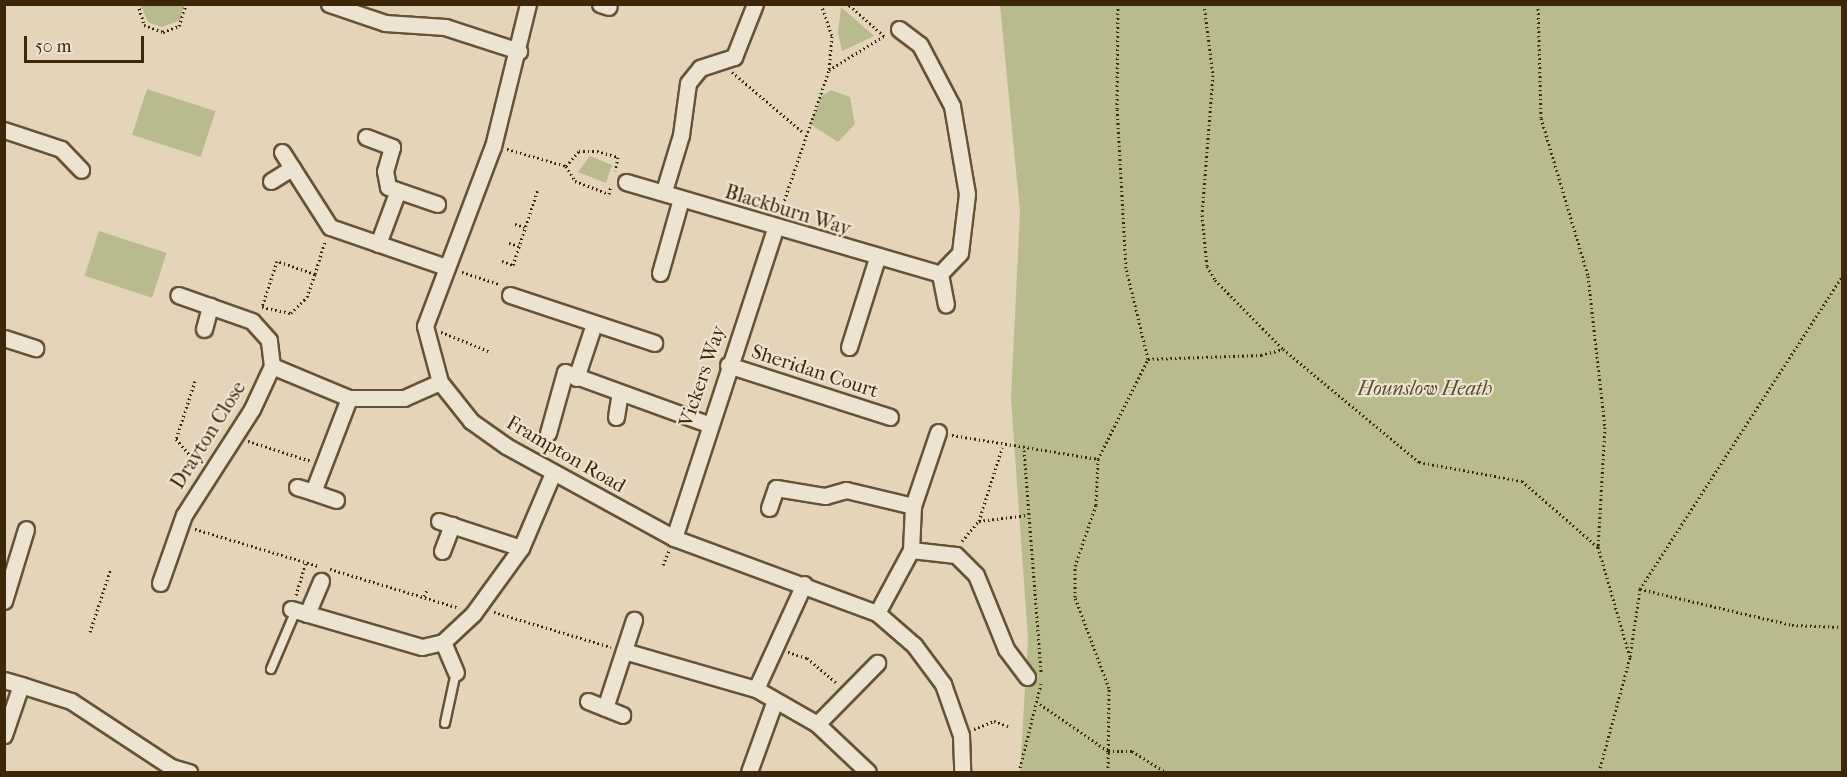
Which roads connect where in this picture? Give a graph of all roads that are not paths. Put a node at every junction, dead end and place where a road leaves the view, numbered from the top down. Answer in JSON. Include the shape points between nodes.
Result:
{"nodes":[{"id":1,"x":329,"y":4,"type":"edge"},
{"id":2,"x":755,"y":4,"type":"edge"},
{"id":3,"x":528,"y":6,"type":"edge"},
{"id":4,"x":899,"y":29,"type":"dead end"},
{"id":5,"x":519,"y":51,"type":"junction"},
{"id":6,"x":4,"y":130,"type":"edge"},
{"id":7,"x":366,"y":137,"type":"dead end"},
{"id":8,"x":282,"y":152,"type":"dead end"},
{"id":9,"x":292,"y":168,"type":"junction"},
{"id":10,"x":81,"y":170,"type":"dead end"},
{"id":11,"x":271,"y":181,"type":"dead end"},
{"id":12,"x":626,"y":182,"type":"dead end"},
{"id":13,"x":664,"y":191,"type":"junction"},
{"id":14,"x":396,"y":192,"type":"junction"},
{"id":15,"x":681,"y":199,"type":"junction"},
{"id":16,"x":437,"y":204,"type":"dead end"},
{"id":17,"x":775,"y":229,"type":"junction"},
{"id":18,"x":378,"y":244,"type":"junction"},
{"id":19,"x":877,"y":258,"type":"junction"},
{"id":20,"x":446,"y":267,"type":"junction"},
{"id":21,"x":660,"y":273,"type":"dead end"},
{"id":22,"x":940,"y":274,"type":"junction"},
{"id":23,"x":178,"y":295,"type":"dead end"},
{"id":24,"x":510,"y":295,"type":"road end"},
{"id":25,"x":946,"y":304,"type":"dead end"},
{"id":26,"x":210,"y":306,"type":"junction"},
{"id":27,"x":594,"y":324,"type":"junction"},
{"id":28,"x":204,"y":329,"type":"dead end"},
{"id":29,"x":4,"y":338,"type":"edge"},
{"id":30,"x":654,"y":343,"type":"dead end"},
{"id":31,"x":849,"y":347,"type":"dead end"},
{"id":32,"x":35,"y":348,"type":"dead end"},
{"id":33,"x":728,"y":365,"type":"junction"},
{"id":34,"x":272,"y":366,"type":"junction"},
{"id":35,"x":576,"y":378,"type":"junction"},
{"id":36,"x":440,"y":382,"type":"junction"},
{"id":37,"x":620,"y":392,"type":"junction"},
{"id":38,"x":349,"y":398,"type":"junction"},
{"id":39,"x":616,"y":417,"type":"dead end"},
{"id":40,"x":890,"y":417,"type":"dead end"},
{"id":41,"x":708,"y":424,"type":"junction"},
{"id":42,"x":938,"y":432,"type":"road end"},
{"id":43,"x":548,"y":433,"type":"dead end"},
{"id":44,"x":554,"y":473,"type":"junction"},
{"id":45,"x":297,"y":487,"type":"dead end"},
{"id":46,"x":313,"y":492,"type":"junction"},
{"id":47,"x":336,"y":500,"type":"dead end"},
{"id":48,"x":913,"y":506,"type":"junction"},
{"id":49,"x":769,"y":508,"type":"dead end"},
{"id":50,"x":26,"y":529,"type":"dead end"},
{"id":51,"x":674,"y":538,"type":"junction"},
{"id":52,"x":522,"y":548,"type":"junction"},
{"id":53,"x":911,"y":550,"type":"junction"},
{"id":54,"x":442,"y":551,"type":"dead end"},
{"id":55,"x":321,"y":581,"type":"dead end"},
{"id":56,"x":160,"y":583,"type":"dead end"},
{"id":57,"x":804,"y":584,"type":"junction"},
{"id":58,"x":4,"y":601,"type":"edge"},
{"id":59,"x":299,"y":611,"type":"junction"},
{"id":60,"x":877,"y":613,"type":"junction"},
{"id":61,"x":634,"y":620,"type":"dead end"},
{"id":62,"x":443,"y":642,"type":"junction"},
{"id":63,"x":624,"y":651,"type":"junction"},
{"id":64,"x":877,"y":663,"type":"dead end"},
{"id":65,"x":271,"y":669,"type":"dead end"},
{"id":66,"x":456,"y":672,"type":"joint"},
{"id":67,"x":1026,"y":678,"type":"dead end"},
{"id":68,"x":4,"y":680,"type":"edge"},
{"id":69,"x":21,"y":685,"type":"junction"},
{"id":70,"x":756,"y":689,"type":"junction"},
{"id":71,"x":588,"y":701,"type":"dead end"},
{"id":72,"x":774,"y":703,"type":"junction"},
{"id":73,"x":605,"y":708,"type":"junction"},
{"id":74,"x":622,"y":715,"type":"dead end"},
{"id":75,"x":445,"y":723,"type":"dead end"},
{"id":76,"x":817,"y":724,"type":"junction"},
{"id":77,"x":4,"y":735,"type":"edge"},
{"id":78,"x":171,"y":770,"type":"edge"},
{"id":79,"x":189,"y":772,"type":"edge"},
{"id":80,"x":749,"y":772,"type":"edge"},
{"id":81,"x":868,"y":772,"type":"edge"},
{"id":82,"x":962,"y":772,"type":"edge"}],
"edges":[{"from":1,"to":5,"type":"street","via":[[385,23],[445,27]]},
{"from":2,"to":13,"type":"street","via":[[734,57],[700,68],[688,83],[681,135]]},
{"from":3,"to":5,"type":"street"},
{"from":4,"to":22,"type":"street","via":[[920,45],[952,106],[967,194],[960,253]]},
{"from":5,"to":20,"type":"street","via":[[493,146]]},
{"from":6,"to":10,"type":"street","via":[[61,149]]},
{"from":7,"to":14,"type":"street","via":[[392,147],[386,180]]},
{"from":8,"to":9,"type":"street"},
{"from":9,"to":11,"type":"street"},
{"from":9,"to":18,"type":"street","via":[[330,227]]},
{"from":12,"to":13,"type":"street","name":"Blackburn Way"},
{"from":13,"to":15,"type":"street","name":"Blackburn Way"},
{"from":14,"to":16,"type":"street"},
{"from":14,"to":18,"type":"street"},
{"from":15,"to":17,"type":"street","name":"Blackburn Way"},
{"from":15,"to":21,"type":"street"},
{"from":17,"to":19,"type":"street","name":"Blackburn Way"},
{"from":17,"to":33,"type":"street","name":"Vickers Way"},
{"from":18,"to":20,"type":"street"},
{"from":19,"to":22,"type":"street","name":"Blackburn Way"},
{"from":19,"to":31,"type":"street"},
{"from":20,"to":36,"type":"street","name":"Frampton Road","via":[[425,327]]},
{"from":22,"to":25,"type":"street"},
{"from":23,"to":26,"type":"street"},
{"from":24,"to":27,"type":"street"},
{"from":26,"to":28,"type":"street"},
{"from":26,"to":34,"type":"street","via":[[252,321],[269,340]]},
{"from":27,"to":30,"type":"street"},
{"from":27,"to":35,"type":"street"},
{"from":29,"to":32,"type":"street"},
{"from":33,"to":40,"type":"street","name":"Sheridan Court"},
{"from":33,"to":41,"type":"street","name":"Vickers Way"},
{"from":34,"to":38,"type":"street"},
{"from":34,"to":56,"type":"street","name":"Drayton Close","via":[[179,525]]},
{"from":35,"to":37,"type":"street"},
{"from":35,"to":43,"type":"street","via":[[565,372]]},
{"from":36,"to":38,"type":"street","via":[[404,398]]},
{"from":36,"to":44,"type":"street","name":"Frampton Road","via":[[471,421]]},
{"from":37,"to":39,"type":"street"},
{"from":37,"to":41,"type":"street"},
{"from":38,"to":46,"type":"street"},
{"from":41,"to":51,"type":"street","name":"Vickers Way"},
{"from":42,"to":48,"type":"street"},
{"from":44,"to":51,"type":"street","name":"Frampton Road"},
{"from":44,"to":52,"type":"street"},
{"from":45,"to":46,"type":"street"},
{"from":46,"to":47,"type":"street"},
{"from":48,"to":49,"type":"street","via":[[846,490],[825,496],[776,488]]},
{"from":48,"to":53,"type":"street"},
{"from":50,"to":58,"type":"street"},
{"from":51,"to":57,"type":"street","name":"Frampton Road"},
{"from":52,"to":54,"type":"street","via":[[446,523]]},
{"from":52,"to":62,"type":"street","via":[[473,614]]},
{"from":53,"to":60,"type":"street"},
{"from":53,"to":67,"type":"street","via":[[952,554],[976,575],[1006,649]]},
{"from":55,"to":59,"type":"street"},
{"from":57,"to":60,"type":"street","name":"Frampton Road"},
{"from":57,"to":70,"type":"street"},
{"from":59,"to":62,"type":"street","via":[[422,647]]},
{"from":59,"to":65,"type":"lane"},
{"from":60,"to":82,"type":"street","name":"Frampton Road","via":[[914,645],[943,684],[961,735]]},
{"from":61,"to":63,"type":"street"},
{"from":62,"to":66,"type":"street"},
{"from":63,"to":70,"type":"street"},
{"from":63,"to":73,"type":"street"},
{"from":64,"to":76,"type":"street"},
{"from":66,"to":75,"type":"lane"},
{"from":68,"to":69,"type":"street"},
{"from":69,"to":77,"type":"street"},
{"from":69,"to":78,"type":"street","via":[[71,701]]},
{"from":70,"to":72,"type":"street"},
{"from":71,"to":73,"type":"street"},
{"from":72,"to":76,"type":"street"},
{"from":72,"to":80,"type":"street"},
{"from":73,"to":74,"type":"street"},
{"from":76,"to":81,"type":"street"},
{"from":78,"to":79,"type":"street"}]}
